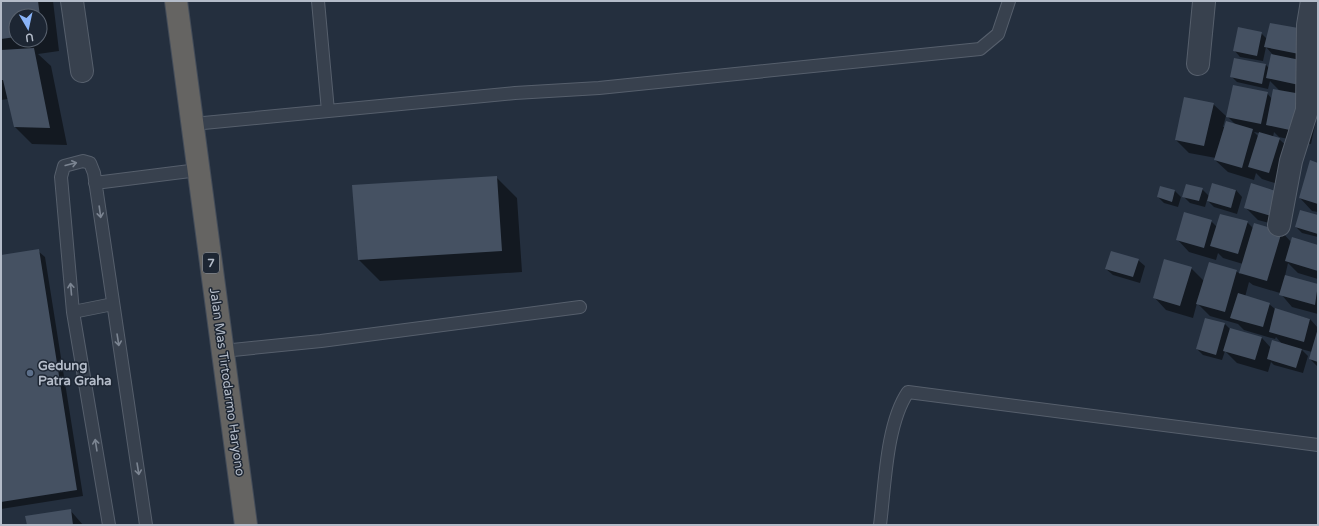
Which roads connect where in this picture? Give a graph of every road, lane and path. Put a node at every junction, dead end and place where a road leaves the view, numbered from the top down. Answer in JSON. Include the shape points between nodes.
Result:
{"nodes":[{"id":1,"x":72,"y":1,"type":"edge"},
{"id":2,"x":176,"y":1,"type":"edge"},
{"id":3,"x":318,"y":1,"type":"edge"},
{"id":4,"x":1009,"y":1,"type":"edge"},
{"id":5,"x":1204,"y":1,"type":"edge"},
{"id":6,"x":1310,"y":6,"type":"edge"},
{"id":7,"x":1198,"y":64,"type":"dead end"},
{"id":8,"x":82,"y":71,"type":"dead end"},
{"id":9,"x":328,"y":111,"type":"junction"},
{"id":10,"x":1312,"y":111,"type":"edge"},
{"id":11,"x":193,"y":124,"type":"junction"},
{"id":12,"x":198,"y":170,"type":"junction"},
{"id":13,"x":96,"y":183,"type":"junction"},
{"id":14,"x":1279,"y":225,"type":"dead end"},
{"id":15,"x":113,"y":304,"type":"junction"},
{"id":16,"x":580,"y":307,"type":"dead end"},
{"id":17,"x":74,"y":312,"type":"junction"},
{"id":18,"x":223,"y":351,"type":"junction"},
{"id":19,"x":1318,"y":445,"type":"edge"},
{"id":20,"x":109,"y":525,"type":"edge"},
{"id":21,"x":146,"y":525,"type":"edge"},
{"id":22,"x":246,"y":525,"type":"edge"},
{"id":23,"x":880,"y":525,"type":"edge"}],
"edges":[{"from":1,"to":8,"type":"street"},
{"from":2,"to":11,"type":"highway","name":"Jalan Mas Tirtodarmo Haryono","number":"7"},
{"from":3,"to":9,"type":"lane"},
{"from":4,"to":9,"type":"lane","via":[[998,34],[980,49],[599,88],[515,93]]},
{"from":5,"to":7,"type":"street"},
{"from":6,"to":10,"type":"street","via":[[1307,49]]},
{"from":9,"to":11,"type":"lane"},
{"from":10,"to":14,"type":"street","via":[[1291,161]]},
{"from":11,"to":12,"type":"highway","name":"Jalan Mas Tirtodarmo Haryono","number":"7"},
{"from":12,"to":13,"type":"lane"},
{"from":12,"to":18,"type":"highway","name":"Jalan Mas Tirtodarmo Haryono","number":"7"},
{"from":13,"to":15,"type":"lane","one_way":true},
{"from":17,"to":13,"type":"lane","one_way":true,"via":[[61,177],[64,166],[82,161],[90,162]]},
{"from":15,"to":17,"type":"lane"},
{"from":15,"to":21,"type":"lane","one_way":true},
{"from":16,"to":18,"type":"lane","via":[[321,341]]},
{"from":20,"to":17,"type":"lane","one_way":true},
{"from":18,"to":22,"type":"highway","name":"Jalan Mas Tirtodarmo Haryono","number":"7"},
{"from":19,"to":23,"type":"lane","via":[[908,392],[900,404],[894,422]]}]}
